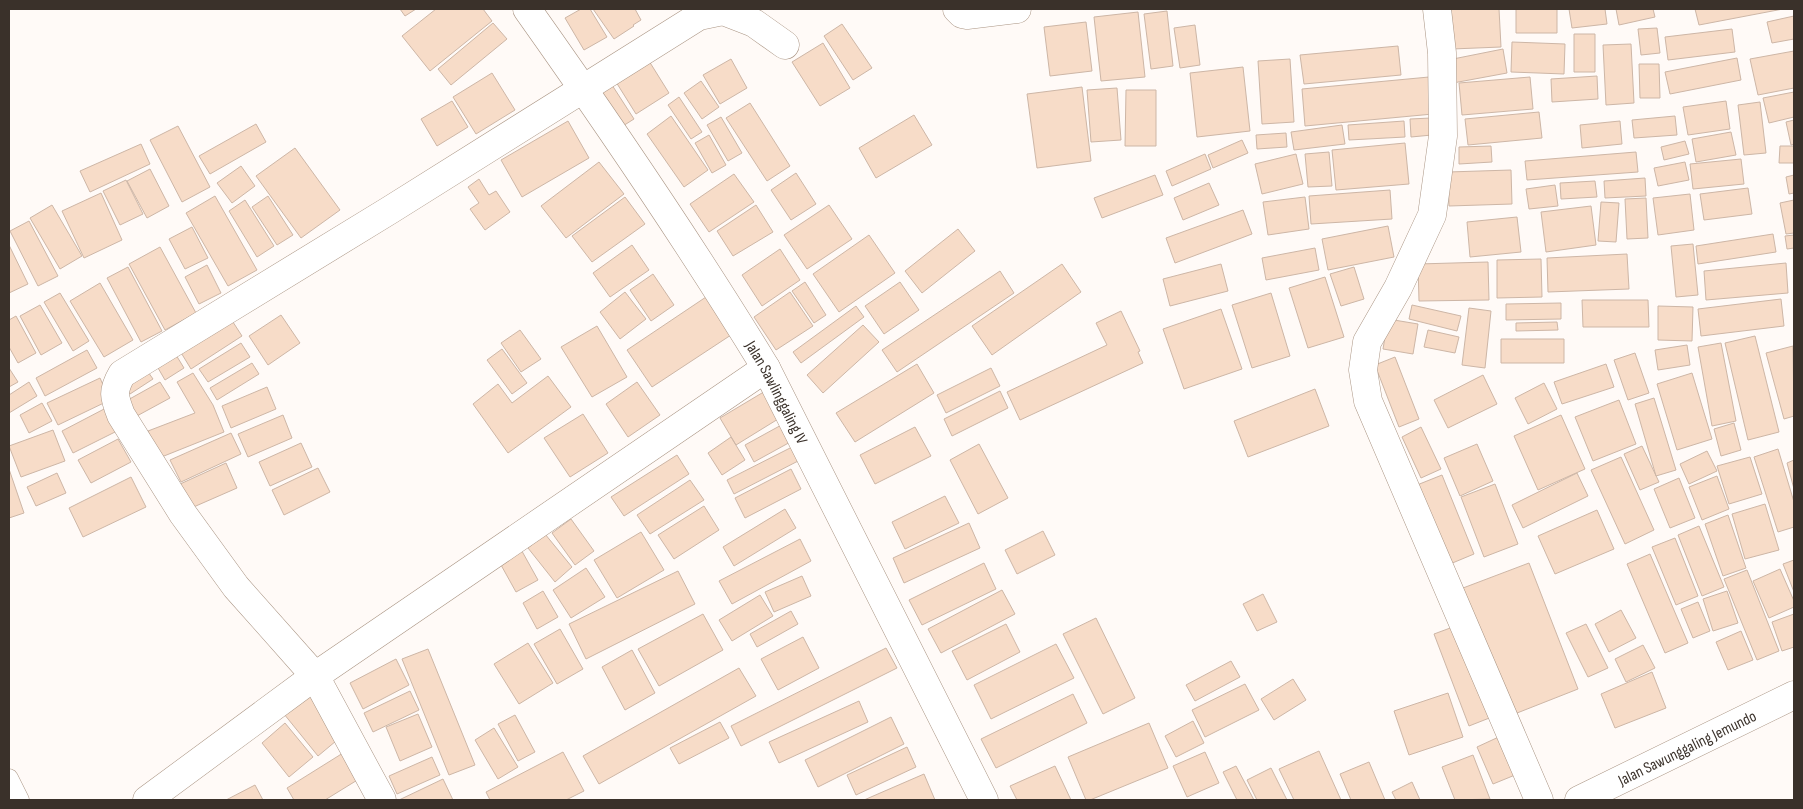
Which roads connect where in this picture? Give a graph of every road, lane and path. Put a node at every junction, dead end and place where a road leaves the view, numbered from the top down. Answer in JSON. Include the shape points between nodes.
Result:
{"nodes":[{"id":1,"x":527,"y":9,"type":"edge"},
{"id":2,"x":957,"y":9,"type":"edge"},
{"id":3,"x":1018,"y":9,"type":"edge"},
{"id":4,"x":1437,"y":9,"type":"edge"},
{"id":5,"x":785,"y":44,"type":"dead end"},
{"id":6,"x":584,"y":89,"type":"junction"},
{"id":7,"x":766,"y":368,"type":"junction"},
{"id":8,"x":315,"y":676,"type":"junction"},
{"id":9,"x":1794,"y":695,"type":"edge"},
{"id":10,"x":9,"y":778,"type":"edge"},
{"id":11,"x":20,"y":800,"type":"edge"},
{"id":12,"x":148,"y":800,"type":"edge"},
{"id":13,"x":382,"y":800,"type":"edge"},
{"id":14,"x":984,"y":800,"type":"edge"},
{"id":15,"x":1539,"y":800,"type":"edge"},
{"id":16,"x":1578,"y":800,"type":"edge"}],
"edges":[{"from":1,"to":6,"type":"street","name":"Jalan Sawlinggaling IV"},
{"from":2,"to":3,"type":"street","via":[[967,15]]},
{"from":4,"to":15,"type":"street","via":[[1442,53],[1443,136],[1432,215],[1398,288],[1367,342],[1363,370],[1368,402]]},
{"from":5,"to":6,"type":"street","via":[[754,23],[723,12],[699,16]]},
{"from":6,"to":7,"type":"street","name":"Jalan Sawlinggaling IV"},
{"from":6,"to":8,"type":"street","via":[[122,374],[115,385],[115,400],[122,415],[183,514],[236,586]]},
{"from":7,"to":8,"type":"street"},
{"from":7,"to":14,"type":"street","name":"Jalan Sawlinggaling IV"},
{"from":8,"to":12,"type":"street"},
{"from":8,"to":13,"type":"street"},
{"from":9,"to":16,"type":"street","name":"Jalan Sawunggaling Jemundo"},
{"from":10,"to":11,"type":"lane"}]}
